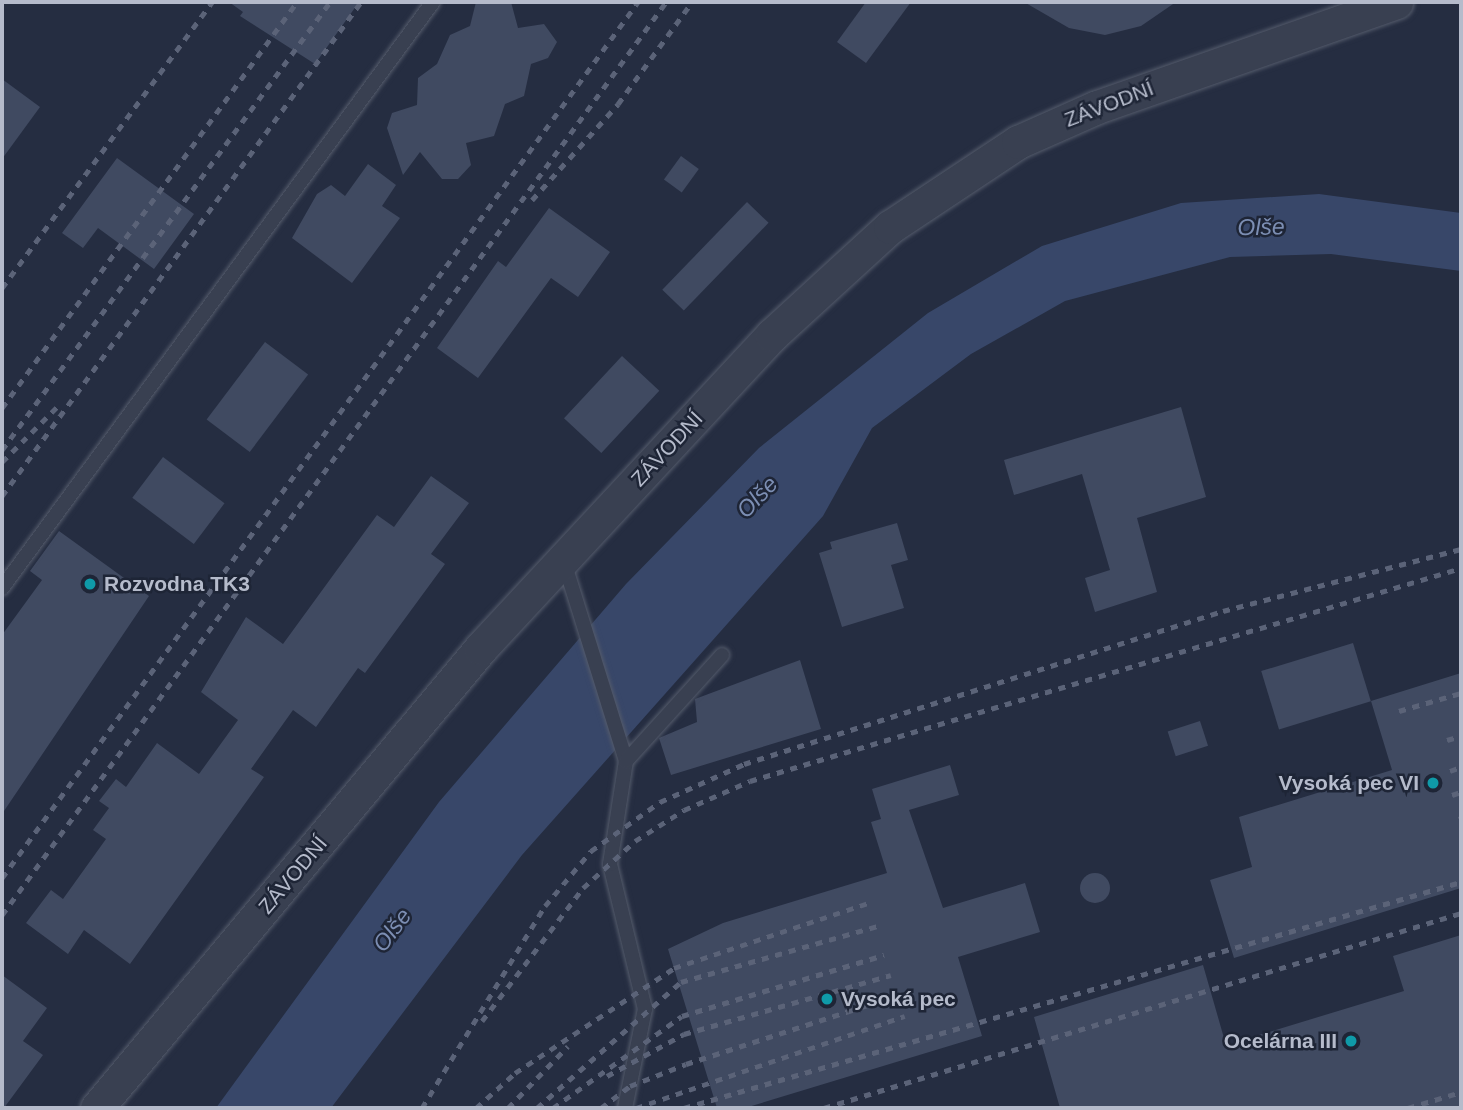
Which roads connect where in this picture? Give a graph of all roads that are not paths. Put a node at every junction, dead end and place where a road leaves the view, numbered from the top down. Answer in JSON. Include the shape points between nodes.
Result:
{"nodes":[{"id":1,"x":433,"y":2,"type":"edge"},
{"id":2,"x":1396,"y":2,"type":"edge"},
{"id":3,"x":569,"y":575,"type":"junction"},
{"id":4,"x":2,"y":588,"type":"edge"},
{"id":5,"x":722,"y":655,"type":"dead end"},
{"id":6,"x":626,"y":761,"type":"junction"},
{"id":7,"x":97,"y":1108,"type":"edge"},
{"id":8,"x":625,"y":1108,"type":"edge"}],
"edges":[{"from":1,"to":4,"type":"lane"},
{"from":2,"to":3,"type":"street","name":"ZÁVODNÍ","via":[[1097,107],[1018,142],[950,183],[890,227],[772,335]]},
{"from":3,"to":6,"type":"lane"},
{"from":3,"to":7,"type":"street","name":"ZÁVODNÍ","via":[[481,648]]},
{"from":5,"to":6,"type":"lane"},
{"from":6,"to":8,"type":"lane","via":[[610,864],[645,1009]]}]}
